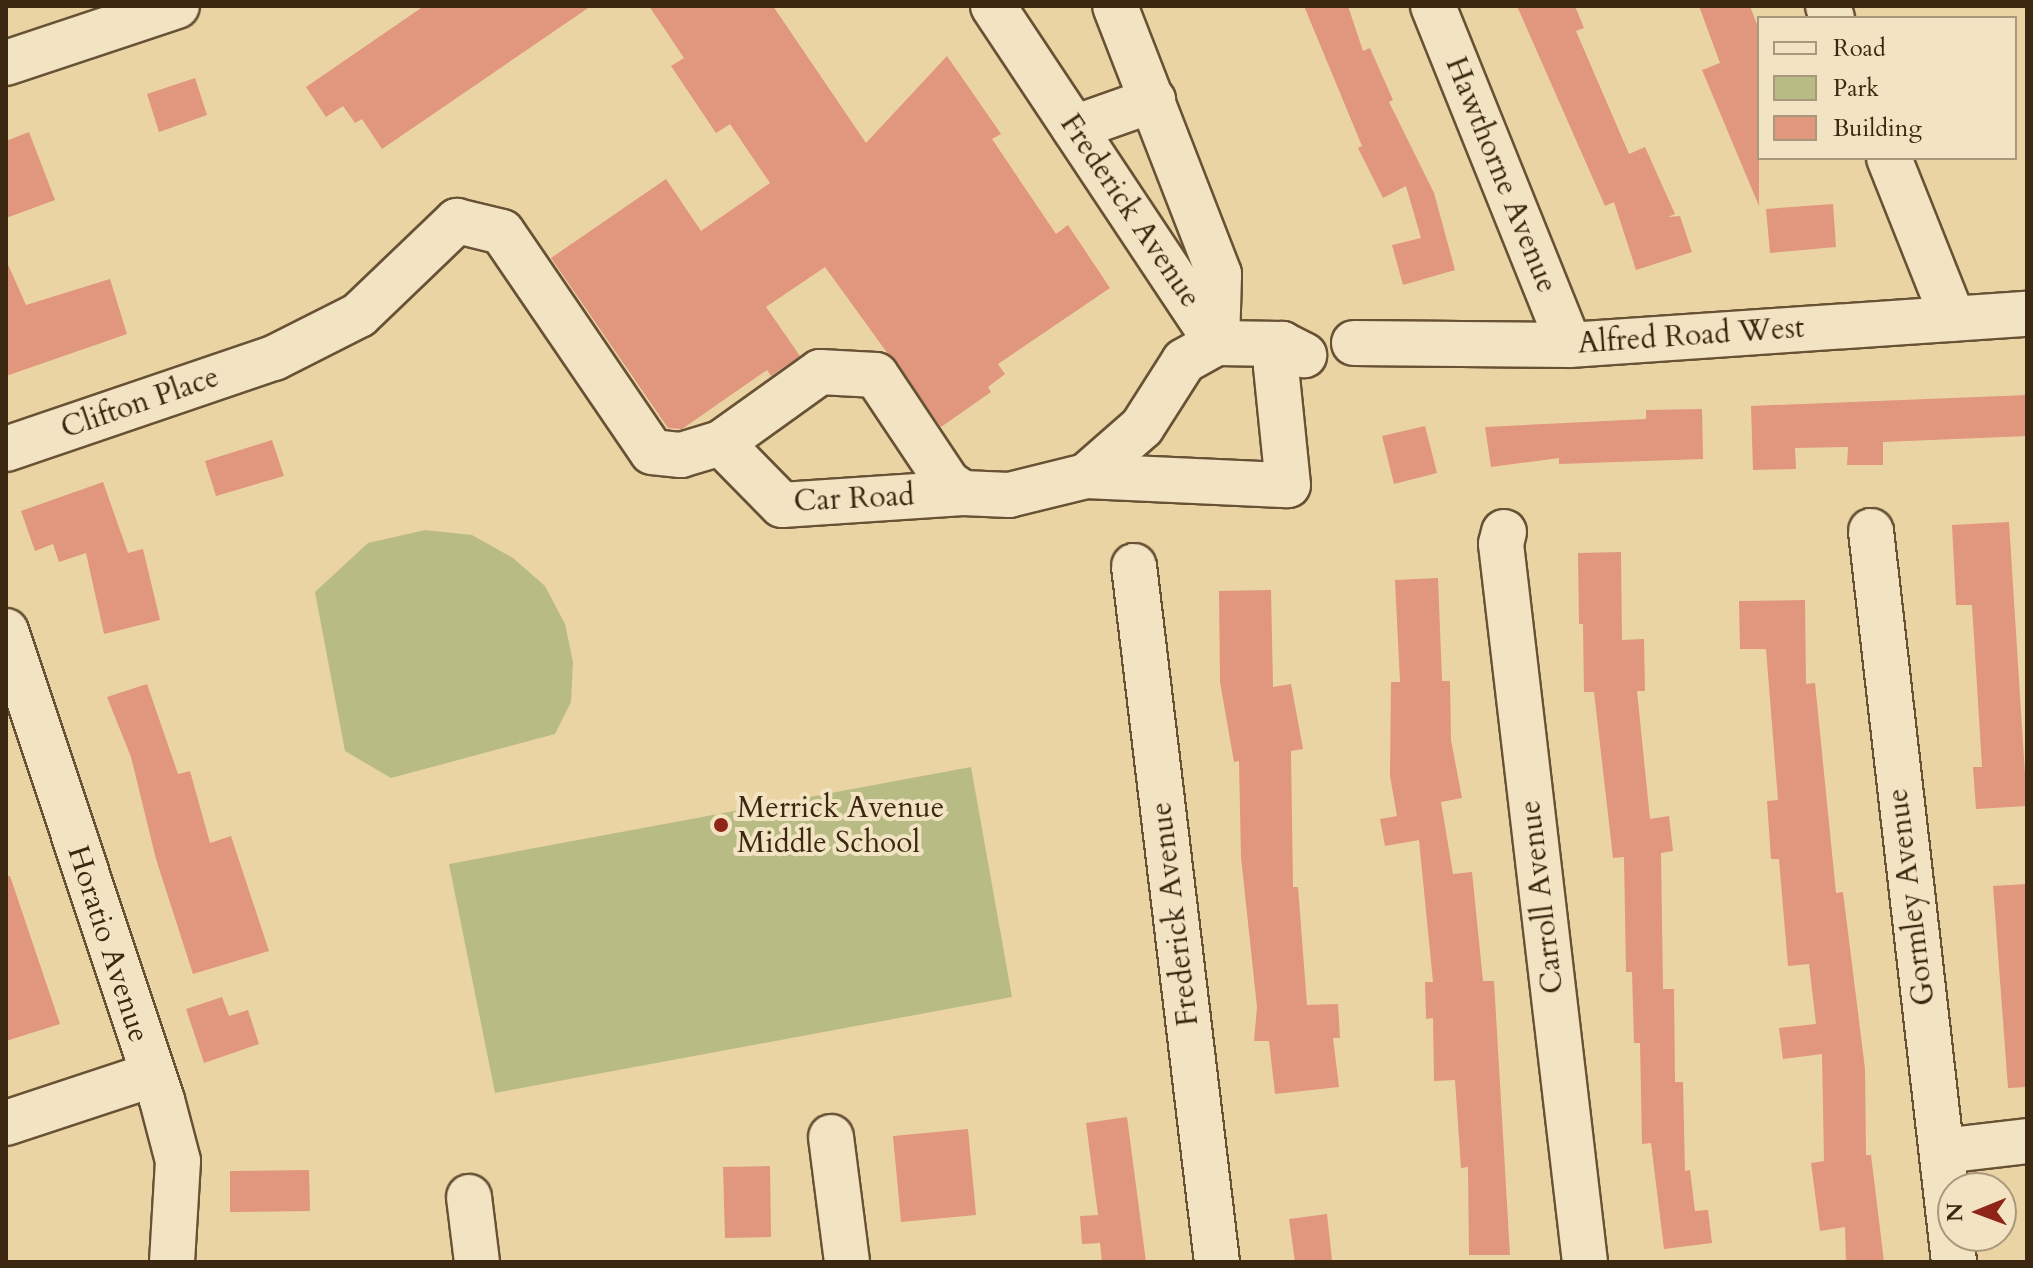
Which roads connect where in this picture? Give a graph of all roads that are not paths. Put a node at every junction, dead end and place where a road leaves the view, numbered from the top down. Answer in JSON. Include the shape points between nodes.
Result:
{"nodes":[{"id":1,"x":177,"y":6,"type":"edge"},
{"id":2,"x":993,"y":6,"type":"edge"},
{"id":3,"x":1115,"y":6,"type":"edge"},
{"id":4,"x":1433,"y":6,"type":"edge"},
{"id":5,"x":6,"y":63,"type":"edge"},
{"id":6,"x":1153,"y":100,"type":"junction"},
{"id":7,"x":1074,"y":128,"type":"junction"},
{"id":8,"x":1890,"y":160,"type":"edge"},
{"id":9,"x":2027,"y":314,"type":"edge"},
{"id":10,"x":1953,"y":319,"type":"junction"},
{"id":11,"x":1217,"y":343,"type":"junction"},
{"id":12,"x":1354,"y":343,"type":"dead end"},
{"id":13,"x":1569,"y":345,"type":"junction"},
{"id":14,"x":721,"y":443,"type":"junction"},
{"id":15,"x":6,"y":449,"type":"edge"},
{"id":16,"x":1086,"y":476,"type":"junction"},
{"id":17,"x":963,"y":493,"type":"junction"},
{"id":18,"x":1871,"y":531,"type":"dead end"},
{"id":19,"x":1504,"y":532,"type":"dead end"},
{"id":20,"x":1134,"y":566,"type":"dead end"},
{"id":21,"x":9,"y":650,"type":"edge"},
{"id":22,"x":151,"y":1075,"type":"junction"},
{"id":23,"x":6,"y":1123,"type":"edge"},
{"id":24,"x":831,"y":1137,"type":"dead end"},
{"id":25,"x":2027,"y":1141,"type":"edge"},
{"id":26,"x":1942,"y":1151,"type":"junction"},
{"id":27,"x":469,"y":1197,"type":"dead end"},
{"id":28,"x":172,"y":1262,"type":"edge"},
{"id":29,"x":477,"y":1262,"type":"edge"},
{"id":30,"x":847,"y":1262,"type":"edge"},
{"id":31,"x":1217,"y":1262,"type":"edge"},
{"id":32,"x":1585,"y":1262,"type":"edge"},
{"id":33,"x":1954,"y":1262,"type":"edge"}],
"edges":[{"from":1,"to":5,"type":"street"},
{"from":2,"to":7,"type":"street","name":"Frederick Avenue"},
{"from":3,"to":6,"type":"street"},
{"from":4,"to":13,"type":"street","name":"Hawthorne Avenue"},
{"from":6,"to":7,"type":"street"},
{"from":6,"to":11,"type":"street","via":[[1219,274]]},
{"from":7,"to":11,"type":"street","name":"Frederick Avenue"},
{"from":8,"to":10,"type":"street"},
{"from":9,"to":10,"type":"street","name":"Alfred Road West"},
{"from":10,"to":13,"type":"street","name":"Alfred Road West"},
{"from":11,"to":16,"type":"street","via":[[1184,361],[1142,427]]},
{"from":11,"to":16,"type":"street","name":"Frederick Avenue","via":[[1293,349],[1276,366],[1288,485]]},
{"from":12,"to":13,"type":"street","name":"Alfred Road West"},
{"from":14,"to":15,"type":"street","name":"Clifton Place","via":[[681,455],[652,452],[502,232],[457,221],[359,315],[274,358]]},
{"from":14,"to":17,"type":"street","name":"Car Road","via":[[782,505]]},
{"from":14,"to":17,"type":"street","via":[[820,372],[876,375],[948,483]]},
{"from":16,"to":17,"type":"street","name":"Car Road","via":[[1009,495]]},
{"from":18,"to":26,"type":"street","name":"Gormley Avenue"},
{"from":19,"to":32,"type":"street","name":"Carroll Avenue","via":[[1501,544]]},
{"from":20,"to":31,"type":"street","name":"Frederick Avenue"},
{"from":21,"to":22,"type":"street","name":"Horatio Avenue"},
{"from":22,"to":23,"type":"street"},
{"from":22,"to":28,"type":"street","name":"Horatio Avenue","via":[[178,1161]]},
{"from":24,"to":30,"type":"street"},
{"from":25,"to":26,"type":"street"},
{"from":26,"to":33,"type":"street","name":"Gormley Avenue"},
{"from":27,"to":29,"type":"street"}]}
